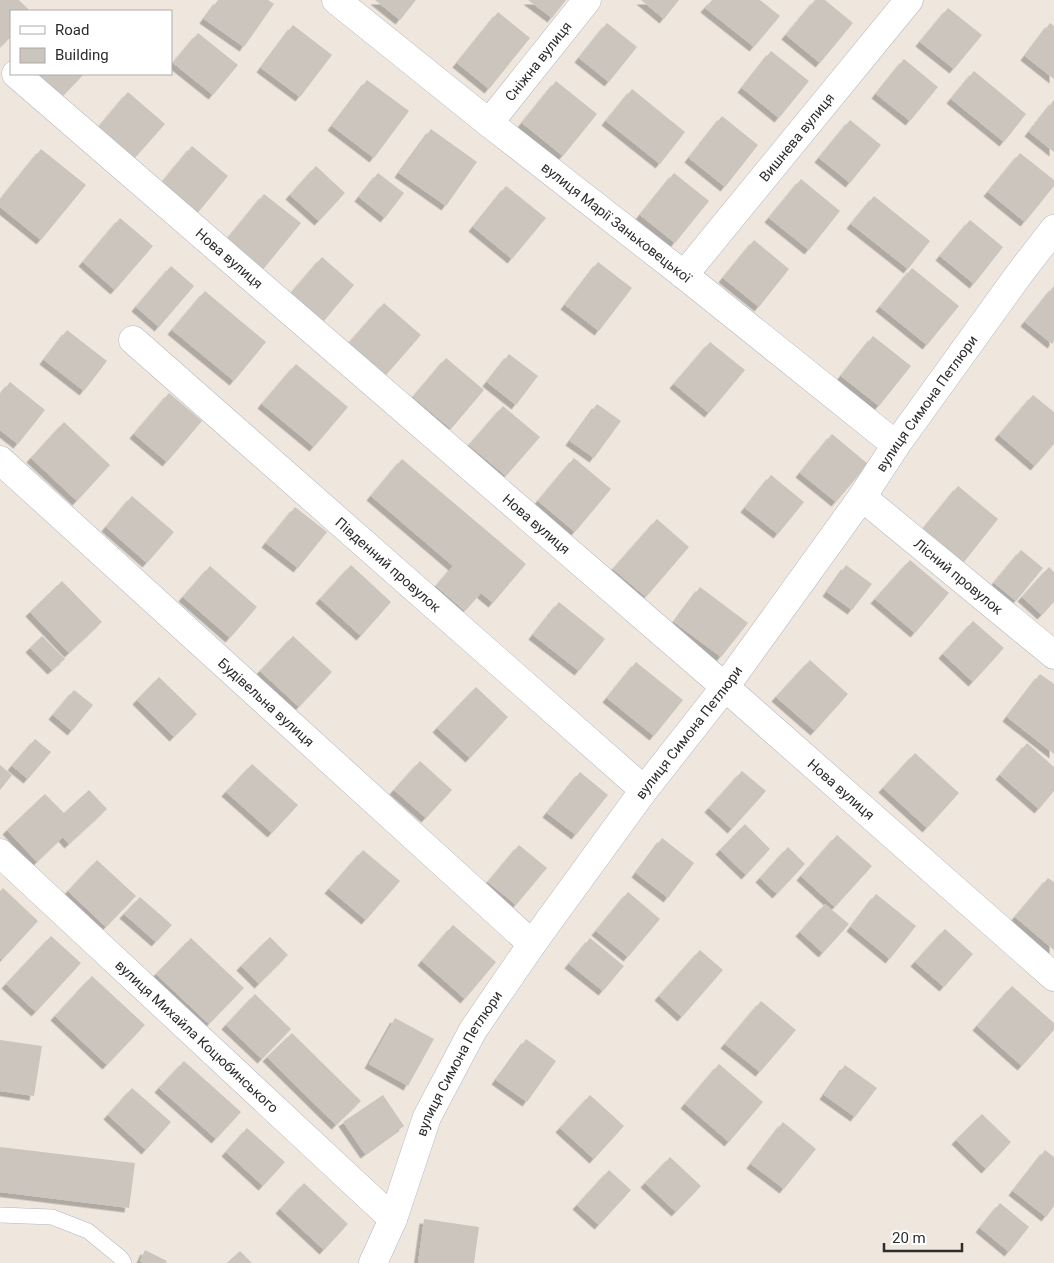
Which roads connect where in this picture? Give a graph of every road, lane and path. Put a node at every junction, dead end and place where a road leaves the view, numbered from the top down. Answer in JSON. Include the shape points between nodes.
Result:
{"nodes":[{"id":1,"x":336,"y":0,"type":"edge"},
{"id":2,"x":587,"y":0,"type":"edge"},
{"id":3,"x":909,"y":0,"type":"edge"},
{"id":4,"x":0,"y":60,"type":"edge"},
{"id":5,"x":10,"y":69,"type":"edge"},
{"id":6,"x":17,"y":75,"type":"edge"},
{"id":7,"x":489,"y":123,"type":"junction"},
{"id":8,"x":1054,"y":229,"type":"edge"},
{"id":9,"x":684,"y":275,"type":"junction"},
{"id":10,"x":133,"y":340,"type":"dead end"},
{"id":11,"x":896,"y":445,"type":"junction"},
{"id":12,"x":0,"y":460,"type":"edge"},
{"id":13,"x":862,"y":497,"type":"junction"},
{"id":14,"x":1054,"y":655,"type":"edge"},
{"id":15,"x":725,"y":687,"type":"junction"},
{"id":16,"x":644,"y":790,"type":"junction"},
{"id":17,"x":0,"y":853,"type":"edge"},
{"id":18,"x":532,"y":944,"type":"junction"},
{"id":19,"x":1054,"y":977,"type":"edge"},
{"id":20,"x":0,"y":1215,"type":"edge"},
{"id":21,"x":393,"y":1219,"type":"junction"},
{"id":22,"x":124,"y":1263,"type":"edge"},
{"id":23,"x":373,"y":1263,"type":"edge"}],
"edges":[{"from":1,"to":7,"type":"street","name":"вулиця Марії Заньковецької"},
{"from":2,"to":7,"type":"street","name":"Сніжна вулиця"},
{"from":3,"to":9,"type":"street","name":"Вишнева вулиця"},
{"from":4,"to":5,"type":"street"},
{"from":6,"to":15,"type":"street","name":"Нова вулиця"},
{"from":7,"to":9,"type":"street","name":"вулиця Марії Заньковецької"},
{"from":8,"to":11,"type":"street","name":"вулиця Симона Петлюри"},
{"from":9,"to":11,"type":"street","name":"вулиця Марії Заньковецької"},
{"from":10,"to":16,"type":"street","name":"Південний провулок"},
{"from":11,"to":13,"type":"street","name":"вулиця Симона Петлюри"},
{"from":12,"to":18,"type":"street","name":"Будівельна вулиця"},
{"from":13,"to":14,"type":"street","name":"Лісний провулок"},
{"from":13,"to":15,"type":"street","name":"вулиця Симона Петлюри"},
{"from":15,"to":16,"type":"street","name":"вулиця Симона Петлюри"},
{"from":15,"to":19,"type":"street","name":"Нова вулиця"},
{"from":16,"to":18,"type":"street","name":"вулиця Симона Петлюри"},
{"from":17,"to":21,"type":"street","name":"вулиця Михайла Коцюбинського"},
{"from":18,"to":21,"type":"street","name":"вулиця Симона Петлюри","via":[[473,1030],[428,1117]]},
{"from":20,"to":22,"type":"lane","via":[[52,1217],[88,1231]]},
{"from":21,"to":23,"type":"street","name":"вулиця Симона Петлюри"}]}
